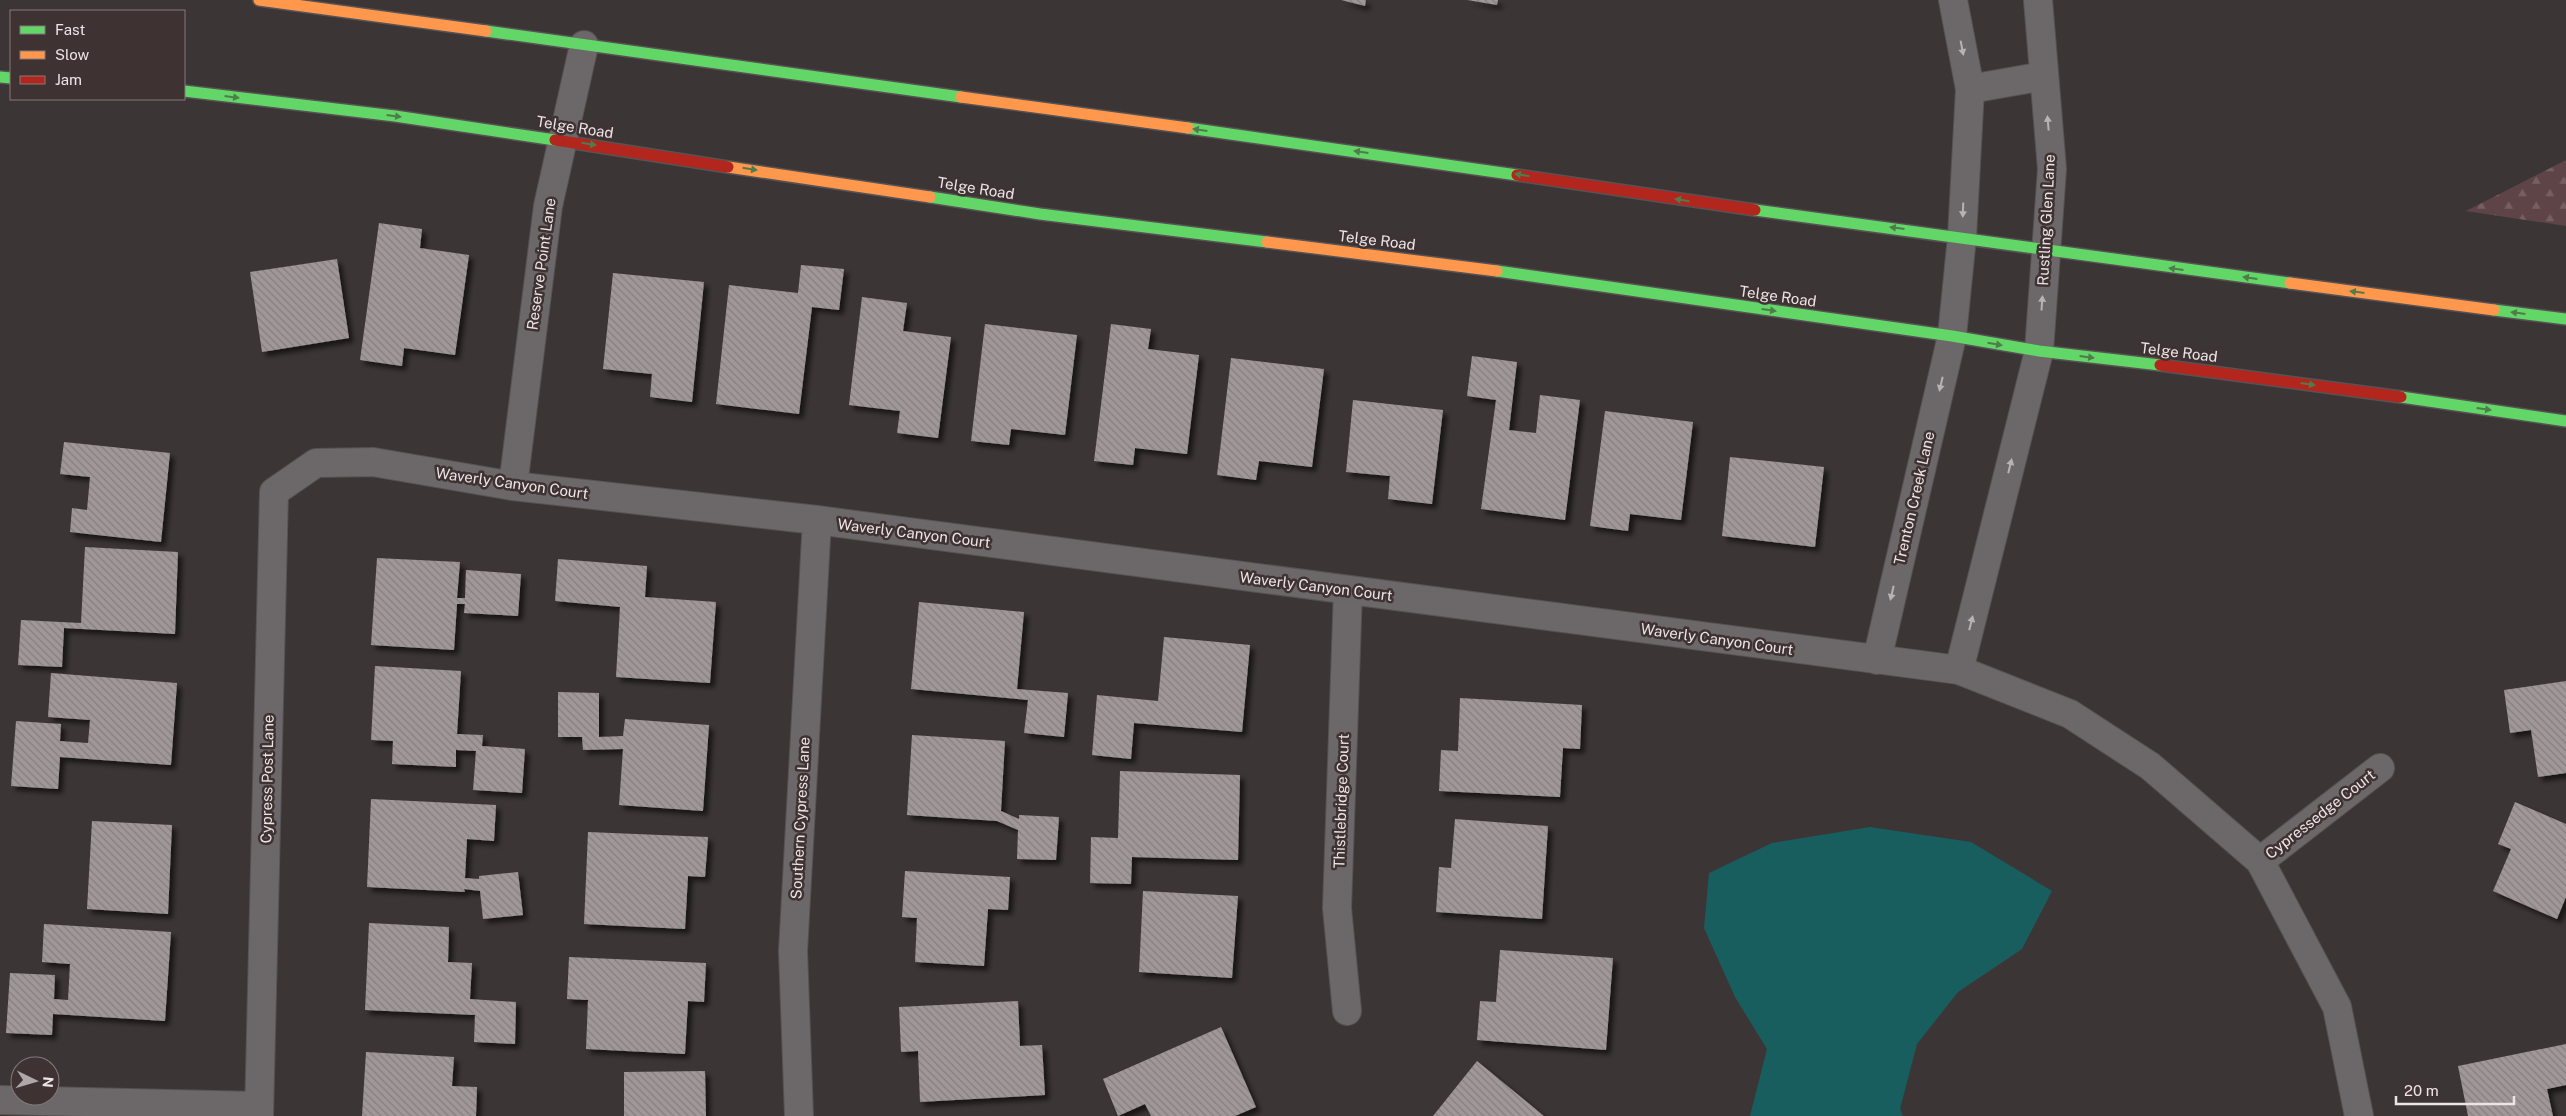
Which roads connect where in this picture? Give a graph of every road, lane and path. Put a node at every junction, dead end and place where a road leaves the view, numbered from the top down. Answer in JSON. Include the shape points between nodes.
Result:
{"nodes":[{"id":1,"x":259,"y":0,"type":"edge"},
{"id":2,"x":1953,"y":0,"type":"edge"},
{"id":3,"x":2038,"y":0,"type":"edge"},
{"id":4,"x":584,"y":45,"type":"junction"},
{"id":5,"x":2044,"y":76,"type":"junction"},
{"id":6,"x":1970,"y":89,"type":"junction"},
{"id":7,"x":185,"y":91,"type":"edge"},
{"id":8,"x":561,"y":140,"type":"junction"},
{"id":9,"x":1962,"y":237,"type":"junction"},
{"id":10,"x":2046,"y":252,"type":"junction"},
{"id":11,"x":2566,"y":319,"type":"edge"},
{"id":12,"x":1952,"y":336,"type":"junction"},
{"id":13,"x":2039,"y":351,"type":"junction"},
{"id":14,"x":2566,"y":421,"type":"edge"},
{"id":15,"x":316,"y":463,"type":"joint"},
{"id":16,"x":513,"y":486,"type":"junction"},
{"id":17,"x":817,"y":520,"type":"junction"},
{"id":18,"x":1348,"y":590,"type":"junction"},
{"id":19,"x":1877,"y":660,"type":"junction"},
{"id":20,"x":1959,"y":670,"type":"junction"},
{"id":21,"x":2380,"y":768,"type":"dead end"},
{"id":22,"x":2260,"y":861,"type":"junction"},
{"id":23,"x":1346,"y":1011,"type":"dead end"},
{"id":24,"x":0,"y":1100,"type":"edge"},
{"id":25,"x":259,"y":1111,"type":"edge"},
{"id":26,"x":799,"y":1116,"type":"edge"},
{"id":27,"x":2359,"y":1116,"type":"edge"}],
"edges":[{"from":1,"to":4,"type":"main road"},
{"from":2,"to":6,"type":"street","one_way":true},
{"from":3,"to":5,"type":"street","name":"Rustling Glen Lane"},
{"from":4,"to":8,"type":"street","name":"Reserve Point Lane"},
{"from":9,"to":4,"type":"main road","one_way":true},
{"from":5,"to":6,"type":"street"},
{"from":10,"to":5,"type":"street","name":"Rustling Glen Lane","one_way":true,"via":[[2052,169]]},
{"from":6,"to":9,"type":"street","one_way":true},
{"from":7,"to":8,"type":"main road","name":"Telge Road","one_way":true,"via":[[396,116]]},
{"from":8,"to":12,"type":"main road","name":"Telge Road","one_way":true,"via":[[1040,214],[1440,263]]},
{"from":8,"to":16,"type":"street","name":"Reserve Point Lane","via":[[548,206]]},
{"from":9,"to":10,"type":"main road"},
{"from":9,"to":12,"type":"street"},
{"from":11,"to":10,"type":"main road","one_way":true},
{"from":13,"to":10,"type":"street","name":"Rustling Glen Lane","one_way":true},
{"from":12,"to":13,"type":"main road","name":"Telge Road","one_way":true},
{"from":12,"to":19,"type":"street","name":"Trenton Creek Lane","one_way":true},
{"from":13,"to":14,"type":"main road","name":"Telge Road","one_way":true,"via":[[2260,377]]},
{"from":20,"to":13,"type":"street","one_way":true},
{"from":15,"to":16,"type":"street","name":"Waverly Canyon Court","via":[[373,462]]},
{"from":15,"to":25,"type":"street","name":"Cypress Post Lane","via":[[274,492]]},
{"from":16,"to":17,"type":"street","name":"Waverly Canyon Court"},
{"from":17,"to":18,"type":"street","name":"Waverly Canyon Court"},
{"from":17,"to":26,"type":"street","name":"Southern Cypress Lane","via":[[792,951]]},
{"from":18,"to":19,"type":"street","name":"Waverly Canyon Court"},
{"from":18,"to":23,"type":"street","name":"Thistlebridge Court","via":[[1337,908]]},
{"from":19,"to":20,"type":"street","name":"Waverly Canyon Court"},
{"from":20,"to":22,"type":"street","name":"Waverly Canyon Court","via":[[2070,714],[2150,766]]},
{"from":21,"to":22,"type":"street","name":"Cypressedge Court"},
{"from":22,"to":27,"type":"street","via":[[2337,1007]]},
{"from":24,"to":25,"type":"street"}]}
